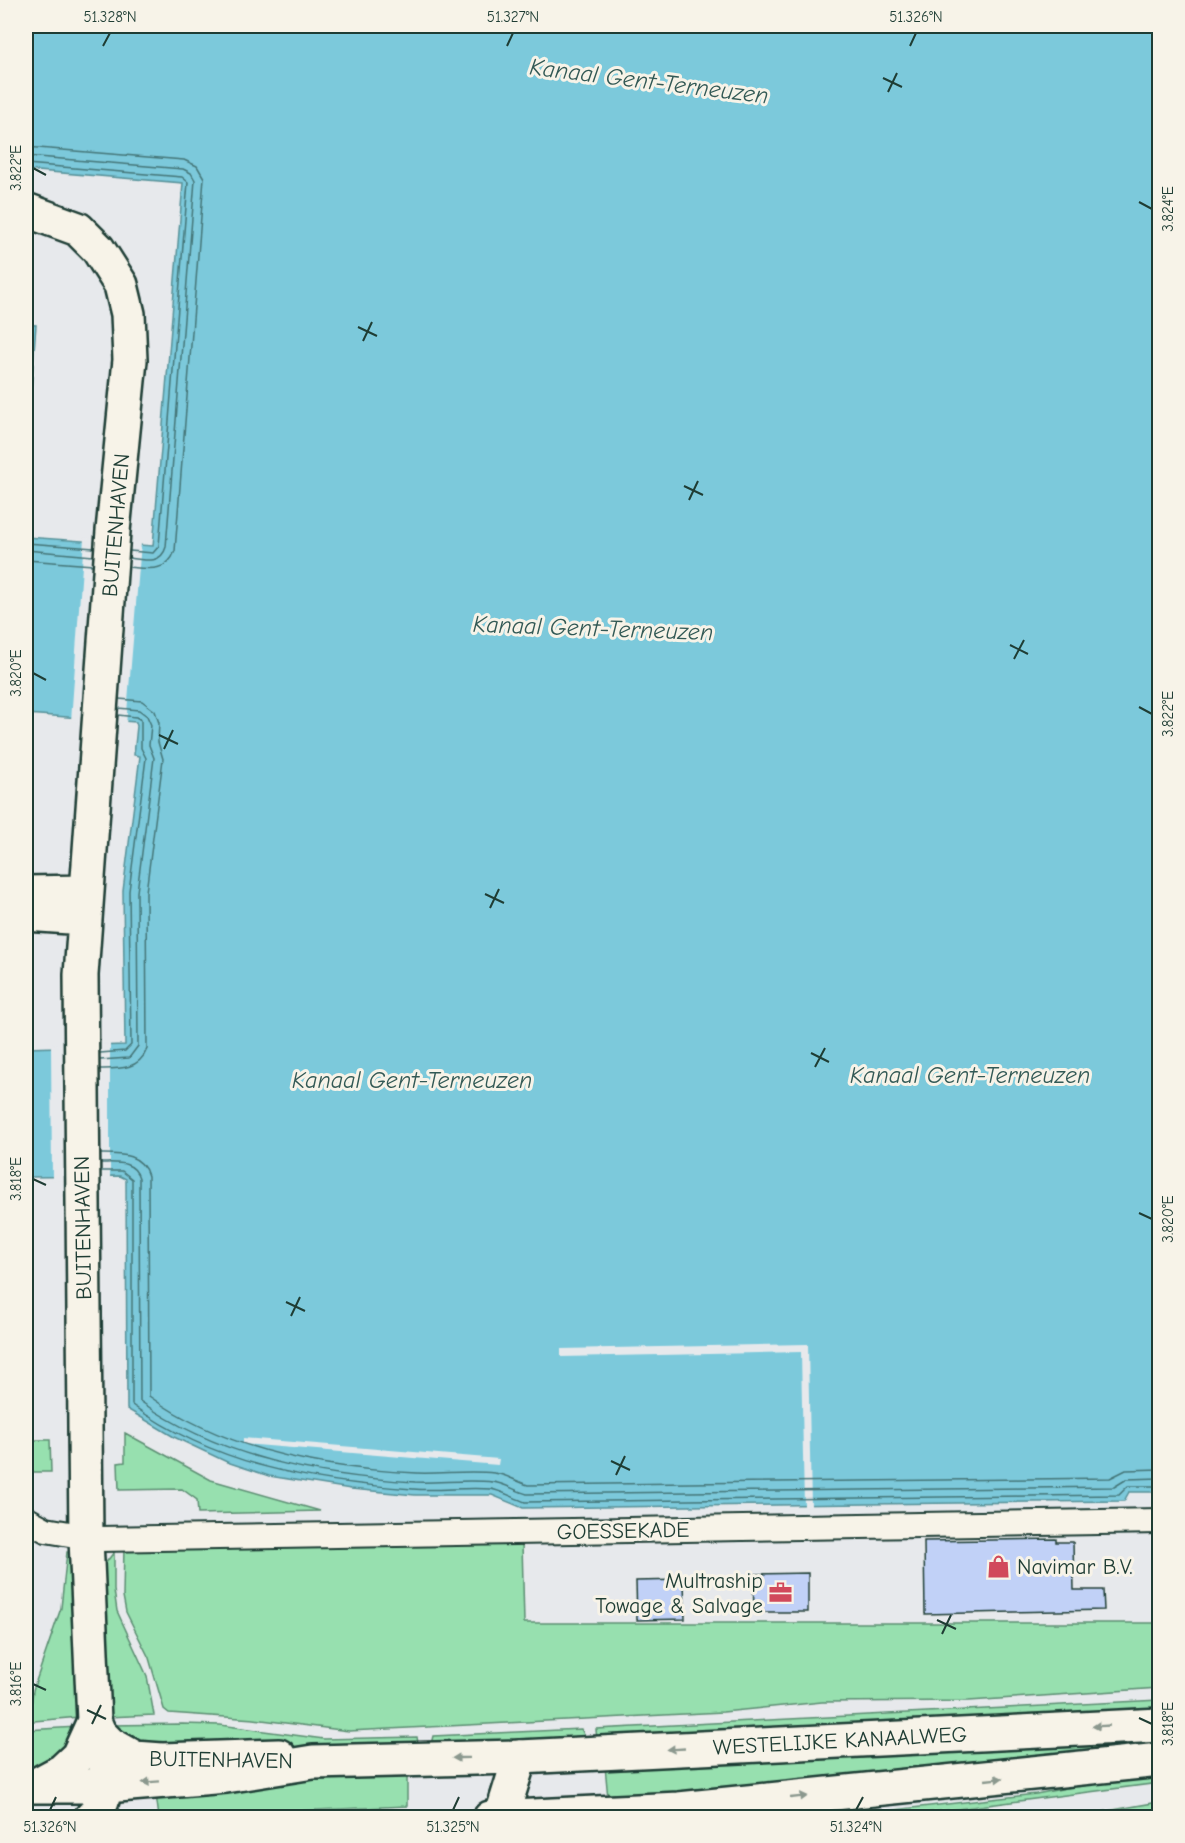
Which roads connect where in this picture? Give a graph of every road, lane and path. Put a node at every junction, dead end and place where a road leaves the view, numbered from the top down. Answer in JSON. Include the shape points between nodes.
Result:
{"nodes":[{"id":1,"x":26,"y":210,"type":"edge"},
{"id":2,"x":26,"y":893,"type":"edge"},
{"id":3,"x":85,"y":905,"type":"junction"},
{"id":4,"x":26,"y":914,"type":"edge"},
{"id":5,"x":26,"y":1519,"type":"edge"},
{"id":6,"x":1160,"y":1521,"type":"edge"},
{"id":7,"x":86,"y":1539,"type":"junction"},
{"id":8,"x":1160,"y":1725,"type":"edge"},
{"id":9,"x":97,"y":1728,"type":"junction"},
{"id":10,"x":520,"y":1757,"type":"junction"},
{"id":11,"x":1160,"y":1760,"type":"edge"},
{"id":12,"x":313,"y":1762,"type":"junction"},
{"id":13,"x":31,"y":1785,"type":"edge"},
{"id":14,"x":106,"y":1785,"type":"junction"},
{"id":15,"x":501,"y":1817,"type":"edge"},
{"id":16,"x":534,"y":1817,"type":"edge"},
{"id":17,"x":91,"y":1818,"type":"edge"},
{"id":18,"x":490,"y":1818,"type":"edge"}],
"edges":[{"from":1,"to":3,"type":"main road","name":"BUITENHAVEN","via":[[78,229],[98,249],[121,285],[128,314],[130,360]]},
{"from":2,"to":3,"type":"main road"},
{"from":3,"to":4,"type":"main road"},
{"from":3,"to":7,"type":"main road","name":"BUITENHAVEN","via":[[80,1042]]},
{"from":5,"to":7,"type":"street","via":[[46,1530]]},
{"from":6,"to":7,"type":"street","name":"GOESSEKADE"},
{"from":7,"to":9,"type":"main road","name":"BUITENHAVEN"},
{"from":8,"to":10,"type":"main road","name":"WESTELIJKE KANAALWEG","one_way":true},
{"from":9,"to":12,"type":"main road","name":"BUITENHAVEN","via":[[110,1744],[135,1758],[281,1756]]},
{"from":9,"to":13,"type":"main road","name":"BUITENHAVEN","via":[[62,1771]]},
{"from":9,"to":14,"type":"main road","name":"BUITENHAVEN"},
{"from":10,"to":12,"type":"main road","name":"BUITENHAVEN","one_way":true},
{"from":10,"to":15,"type":"main road"},
{"from":10,"to":16,"type":"main road"},
{"from":16,"to":11,"type":"main road","one_way":true,"via":[[679,1809]]},
{"from":12,"to":14,"type":"main road","name":"BUITENHAVEN","one_way":true,"via":[[226,1776]]},
{"from":13,"to":14,"type":"main road","name":"BUITENHAVEN"},
{"from":14,"to":17,"type":"main road","name":"BUITENHAVEN","via":[[101,1804]]},
{"from":15,"to":16,"type":"main road"},
{"from":15,"to":18,"type":"main road"}]}
